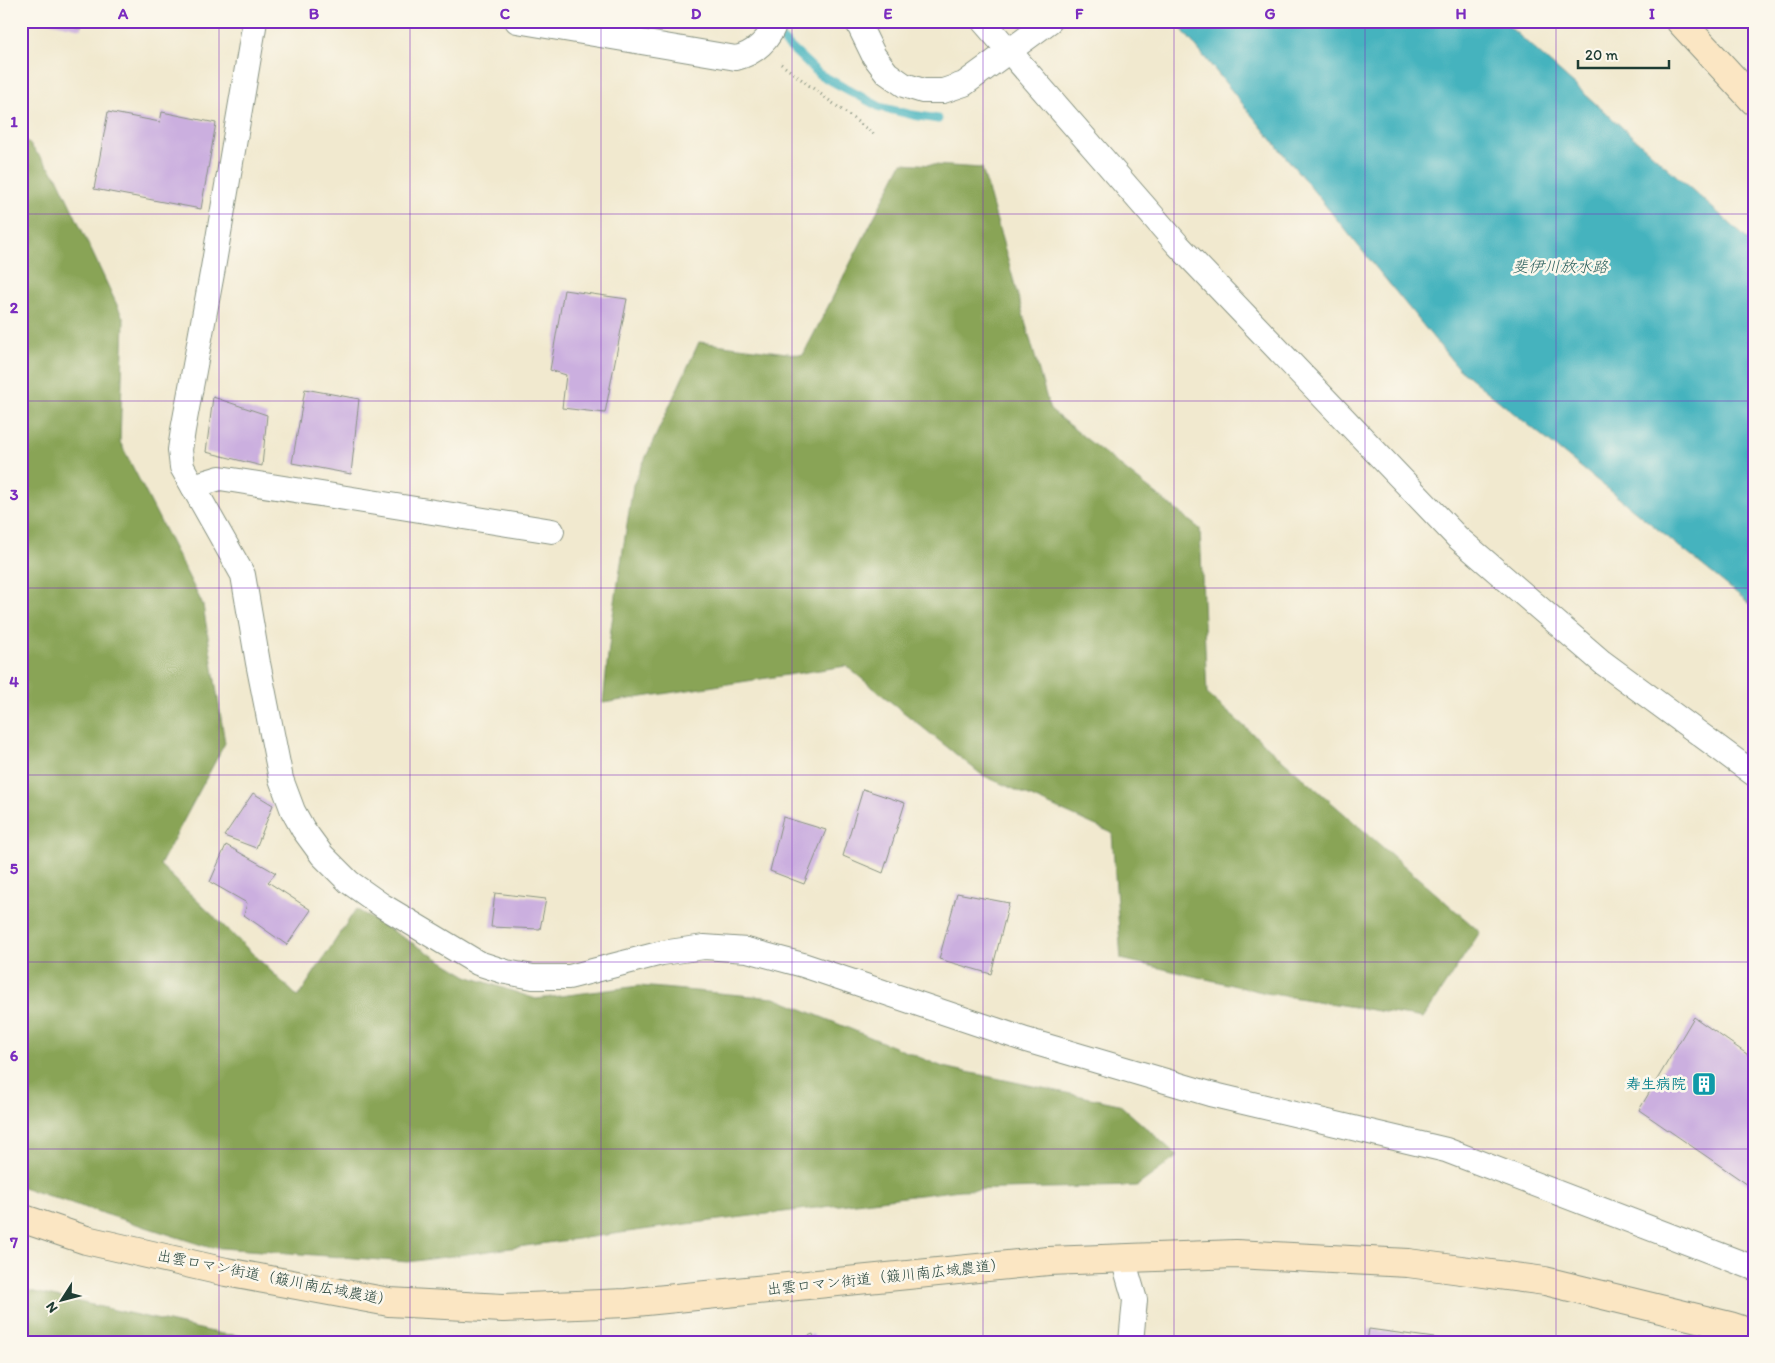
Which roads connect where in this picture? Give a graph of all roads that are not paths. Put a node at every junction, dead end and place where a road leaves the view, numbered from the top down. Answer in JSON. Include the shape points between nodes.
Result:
{"nodes":[{"id":1,"x":255,"y":21,"type":"edge"},
{"id":2,"x":516,"y":21,"type":"edge"},
{"id":3,"x":857,"y":21,"type":"edge"},
{"id":4,"x":983,"y":21,"type":"edge"},
{"id":5,"x":1680,"y":21,"type":"edge"},
{"id":6,"x":1045,"y":24,"type":"edge"},
{"id":7,"x":768,"y":33,"type":"edge"},
{"id":8,"x":1008,"y":52,"type":"junction"},
{"id":9,"x":1754,"y":101,"type":"edge"},
{"id":10,"x":193,"y":486,"type":"junction"},
{"id":11,"x":552,"y":532,"type":"dead end"},
{"id":12,"x":1754,"y":774,"type":"edge"},
{"id":13,"x":21,"y":1218,"type":"edge"},
{"id":14,"x":1123,"y":1259,"type":"junction"},
{"id":15,"x":1754,"y":1268,"type":"edge"},
{"id":16,"x":1754,"y":1334,"type":"edge"},
{"id":17,"x":1131,"y":1342,"type":"edge"}],
"edges":[{"from":1,"to":10,"type":"street","via":[[180,450],[182,467]]},
{"from":2,"to":7,"type":"street","via":[[736,58],[750,53]]},
{"from":3,"to":8,"type":"street","via":[[874,56],[887,73],[904,85],[923,91],[943,91],[964,84]]},
{"from":4,"to":8,"type":"street"},
{"from":5,"to":9,"type":"street"},
{"from":6,"to":8,"type":"street"},
{"from":8,"to":12,"type":"street","via":[[1178,246],[1457,537],[1602,662]]},
{"from":10,"to":11,"type":"street","via":[[220,478]]},
{"from":10,"to":15,"type":"street","via":[[243,575],[281,779],[293,811],[322,854],[349,882],[382,906],[478,963],[533,978],[569,977],[662,953],[704,948],[747,950],[803,965],[1026,1040],[1210,1094],[1446,1150]]},
{"from":13,"to":14,"type":"street","name":"出雲ロマン街道（簸川南広域農道）","via":[[86,1240],[236,1274],[389,1302],[502,1308],[626,1303],[1048,1262]]},
{"from":14,"to":16,"type":"street","name":"出雲ロマン街道（簸川南広域農道）","via":[[1236,1254],[1408,1263],[1545,1281]]},
{"from":14,"to":17,"type":"street","via":[[1135,1300]]}]}
